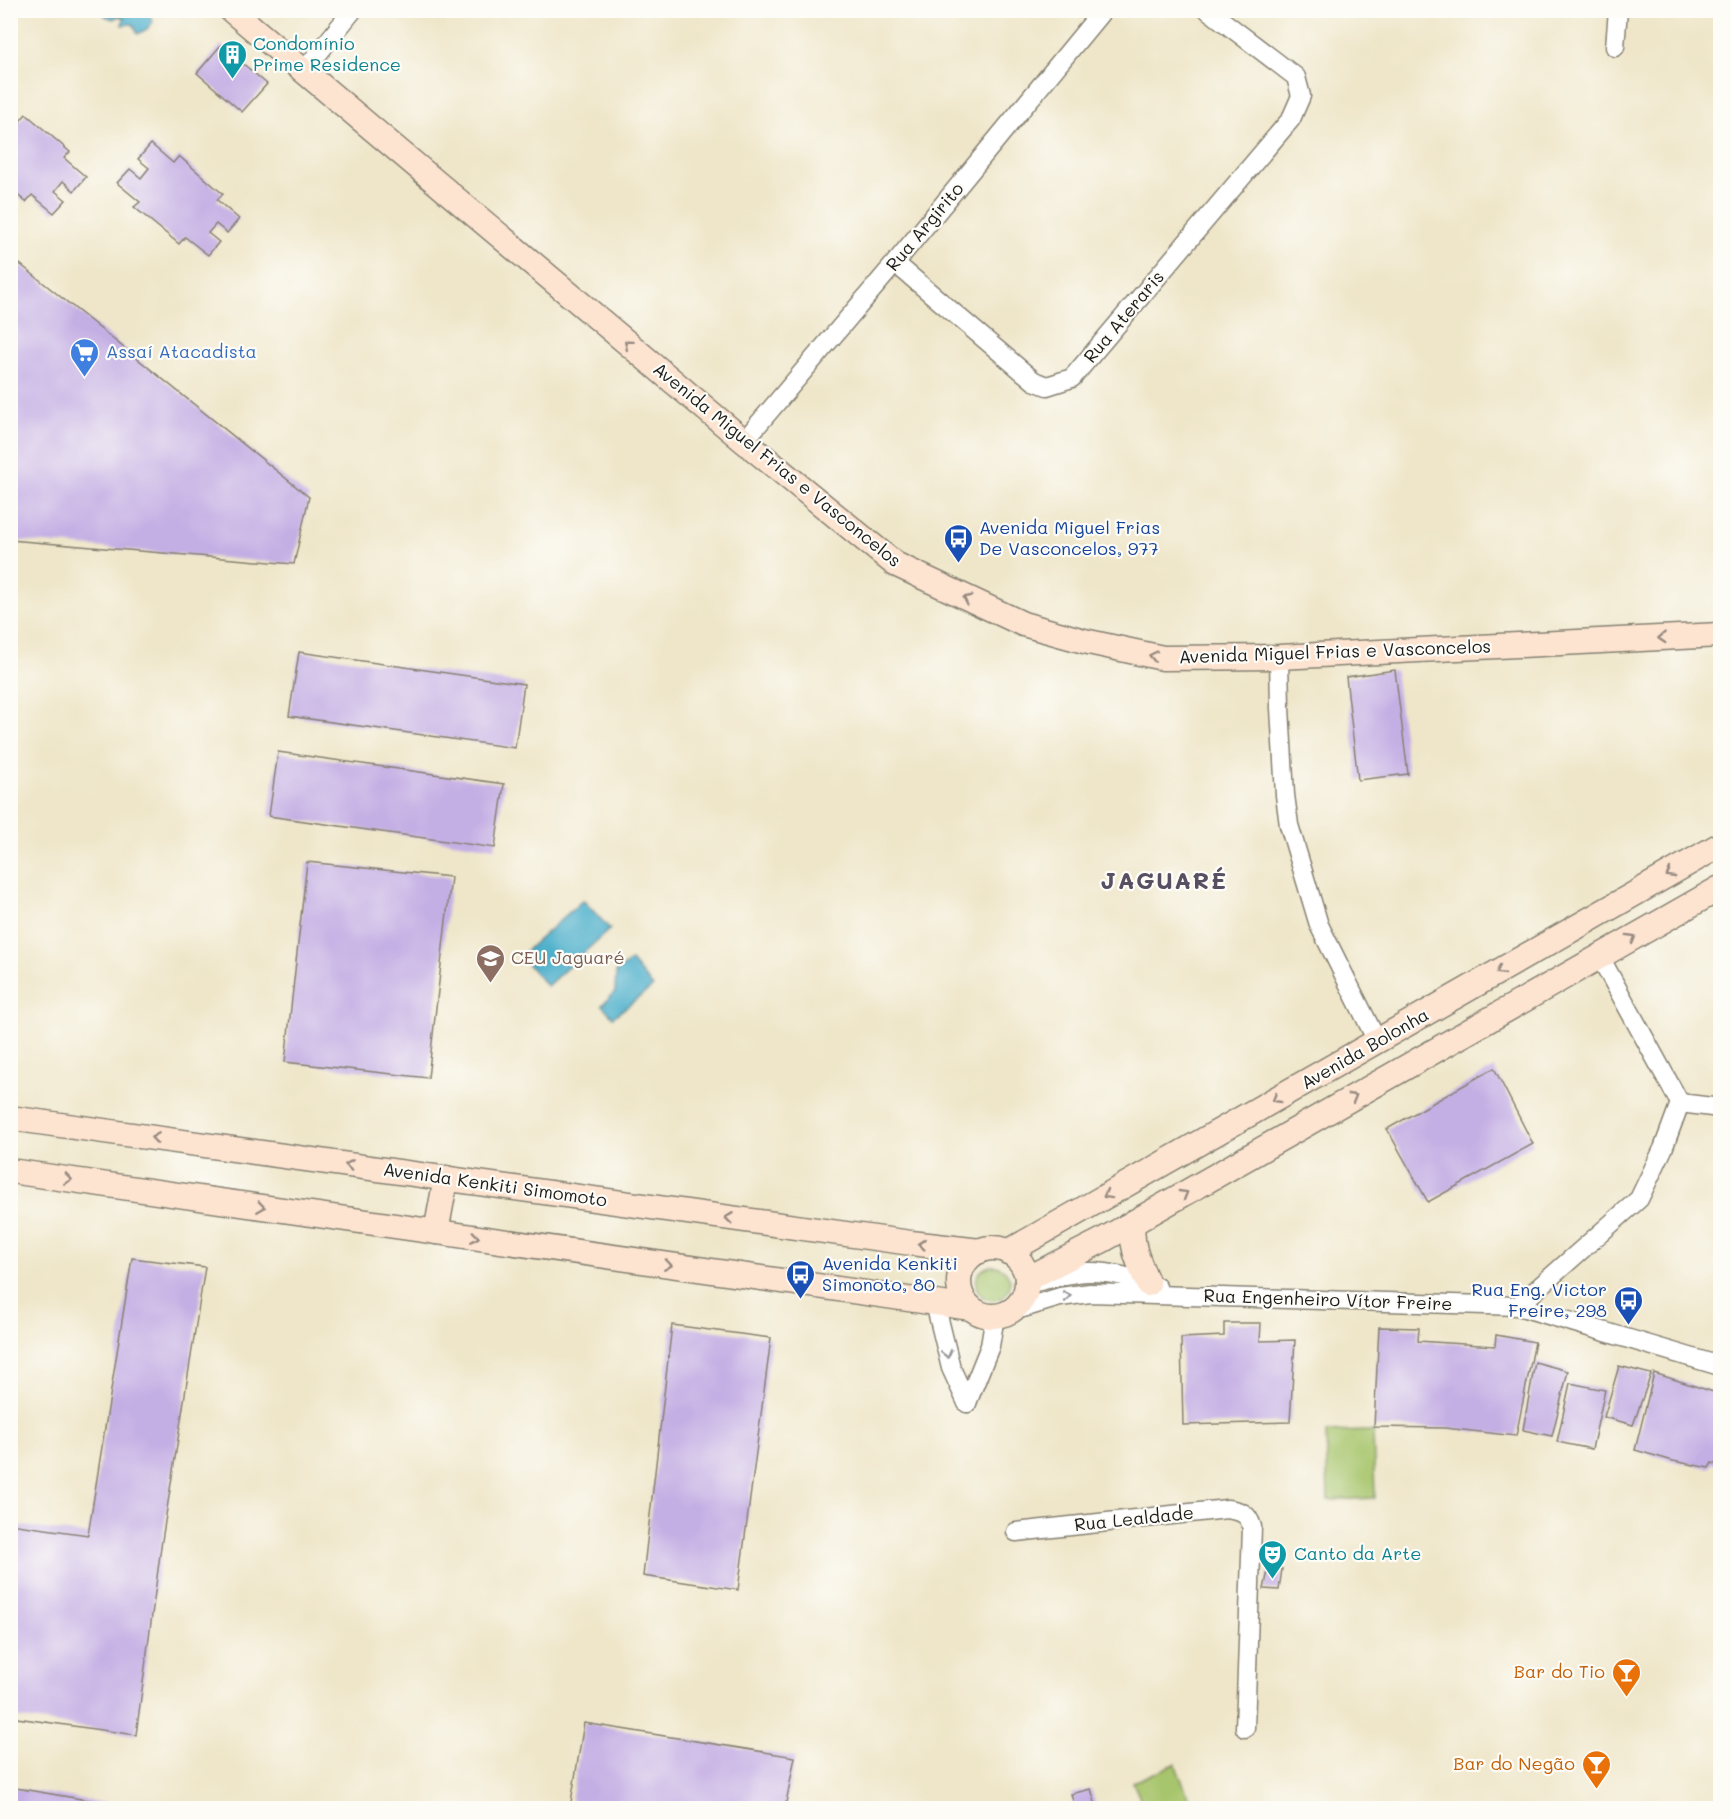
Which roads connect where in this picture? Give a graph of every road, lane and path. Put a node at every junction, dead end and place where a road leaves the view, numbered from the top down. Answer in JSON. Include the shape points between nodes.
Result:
{"nodes":[{"id":1,"x":231,"y":10,"type":"edge"},
{"id":2,"x":353,"y":10,"type":"edge"},
{"id":3,"x":1103,"y":10,"type":"edge"},
{"id":4,"x":1208,"y":10,"type":"edge"},
{"id":5,"x":1618,"y":10,"type":"edge"},
{"id":6,"x":1615,"y":47,"type":"dead end"},
{"id":7,"x":304,"y":71,"type":"junction"},
{"id":8,"x":895,"y":263,"type":"junction"},
{"id":9,"x":744,"y":441,"type":"junction"},
{"id":10,"x":1720,"y":635,"type":"edge"},
{"id":11,"x":1279,"y":657,"type":"junction"},
{"id":12,"x":1720,"y":845,"type":"edge"},
{"id":13,"x":1720,"y":888,"type":"edge"},
{"id":14,"x":1600,"y":957,"type":"junction"},
{"id":15,"x":1377,"y":1041,"type":"junction"},
{"id":16,"x":1680,"y":1103,"type":"junction"},
{"id":17,"x":1720,"y":1108,"type":"edge"},
{"id":18,"x":10,"y":1118,"type":"edge"},
{"id":19,"x":10,"y":1171,"type":"edge"},
{"id":20,"x":446,"y":1178,"type":"junction"},
{"id":21,"x":1133,"y":1223,"type":"junction"},
{"id":22,"x":436,"y":1232,"type":"junction"},
{"id":23,"x":980,"y":1251,"type":"junction"},
{"id":24,"x":1008,"y":1251,"type":"junction"},
{"id":25,"x":1027,"y":1281,"type":"junction"},
{"id":26,"x":1148,"y":1284,"type":"junction"},
{"id":27,"x":1178,"y":1296,"type":"junction"},
{"id":28,"x":935,"y":1303,"type":"junction"},
{"id":29,"x":1518,"y":1306,"type":"junction"},
{"id":30,"x":971,"y":1308,"type":"junction"},
{"id":31,"x":1003,"y":1314,"type":"junction"},
{"id":32,"x":1720,"y":1366,"type":"edge"},
{"id":33,"x":1016,"y":1532,"type":"dead end"},
{"id":34,"x":1245,"y":1728,"type":"dead end"}],
"edges":[{"from":1,"to":7,"type":"main road","name":"Avenida Miguel Frias e Vasconcelos"},
{"from":2,"to":7,"type":"street"},
{"from":3,"to":8,"type":"street","name":"Rua Argirito"},
{"from":4,"to":8,"type":"street","name":"Rua Ateraris","via":[[1296,77],[1301,96],[1291,118],[1072,378],[1047,386],[1034,381]]},
{"from":5,"to":6,"type":"street"},
{"from":9,"to":7,"type":"main road","name":"Avenida Miguel Frias e Vasconcelos","one_way":true},
{"from":8,"to":9,"type":"street","name":"Rua Argirito"},
{"from":11,"to":9,"type":"main road","name":"Avenida Miguel Frias e Vasconcelos","one_way":true,"via":[[1162,658],[1023,624],[895,564]]},
{"from":10,"to":11,"type":"main road","name":"Avenida Miguel Frias e Vasconcelos","one_way":true},
{"from":11,"to":15,"type":"street","via":[[1289,825],[1319,925]]},
{"from":12,"to":15,"type":"main road","name":"Avenida Bolonha","one_way":true},
{"from":14,"to":13,"type":"main road","name":"Avenida Bolonha","one_way":true},
{"from":14,"to":16,"type":"street"},
{"from":21,"to":14,"type":"main road","name":"Avenida Bolonha","one_way":true},
{"from":15,"to":24,"type":"main road","name":"Avenida Bolonha","one_way":true},
{"from":16,"to":17,"type":"street"},
{"from":16,"to":29,"type":"street","via":[[1639,1199]]},
{"from":20,"to":18,"type":"main road","name":"Avenida Kenkiti Simomoto","one_way":true},
{"from":19,"to":22,"type":"main road","one_way":true},
{"from":20,"to":22,"type":"main road"},
{"from":23,"to":20,"type":"main road","name":"Avenida Kenkiti Simomoto","one_way":true},
{"from":21,"to":25,"type":"main road","name":"Avenida Bolonha"},
{"from":21,"to":26,"type":"main road","via":[[1131,1237]]},
{"from":22,"to":28,"type":"main road","one_way":true},
{"from":23,"to":24,"type":"main road"},
{"from":23,"to":30,"type":"main road","via":[[971,1256],[960,1275],[961,1294]]},
{"from":24,"to":25,"type":"main road","via":[[1024,1266]]},
{"from":25,"to":26,"type":"street","name":"Rua Engenheiro Vítor Freire","via":[[1090,1272]]},
{"from":25,"to":31,"type":"main road","via":[[1019,1305]]},
{"from":26,"to":27,"type":"street","name":"Rua Engenheiro Vítor Freire"},
{"from":27,"to":29,"type":"street","name":"Rua Engenheiro Vítor Freire"},
{"from":31,"to":27,"type":"street","name":"Rua Engenheiro Vítor Freire","one_way":true,"via":[[1090,1293]]},
{"from":28,"to":30,"type":"main road"},
{"from":28,"to":31,"type":"street","one_way":true,"via":[[951,1368],[967,1403]]},
{"from":29,"to":32,"type":"street","name":"Rua Engenheiro Vítor Freire"},
{"from":30,"to":31,"type":"main road","via":[[978,1313]]},
{"from":33,"to":34,"type":"street","name":"Rua Lealdade","via":[[1227,1509],[1243,1512],[1252,1527]]}]}
